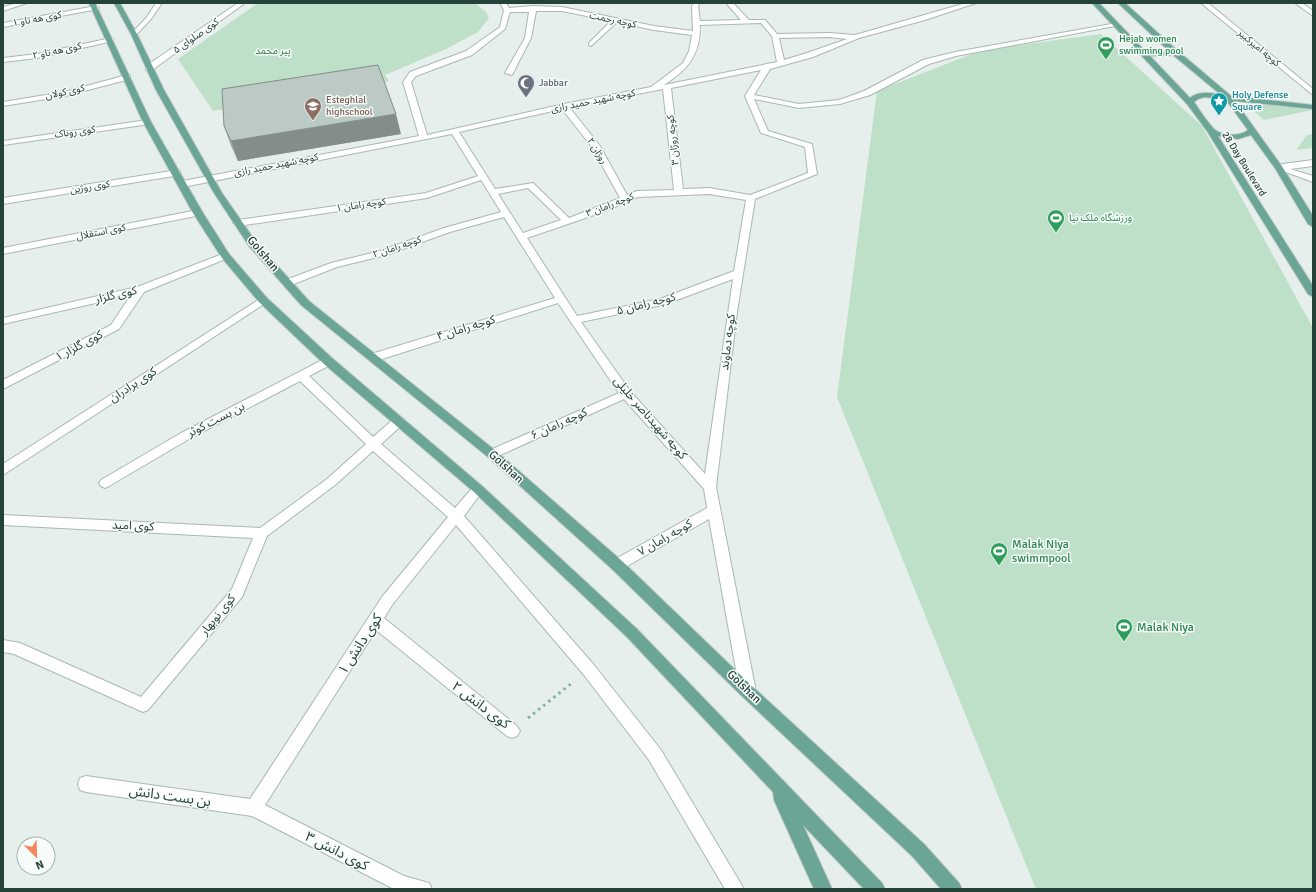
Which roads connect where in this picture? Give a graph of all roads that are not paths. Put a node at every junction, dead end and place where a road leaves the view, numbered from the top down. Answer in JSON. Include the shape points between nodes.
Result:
{"nodes":[{"id":1,"x":24,"y":3,"type":"edge"},
{"id":2,"x":117,"y":3,"type":"edge"},
{"id":3,"x":159,"y":3,"type":"edge"},
{"id":4,"x":242,"y":3,"type":"edge"},
{"id":5,"x":697,"y":3,"type":"edge"},
{"id":6,"x":729,"y":3,"type":"edge"},
{"id":7,"x":973,"y":3,"type":"edge"},
{"id":8,"x":1095,"y":3,"type":"edge"},
{"id":9,"x":1121,"y":3,"type":"edge"},
{"id":10,"x":1204,"y":3,"type":"edge"},
{"id":11,"x":1298,"y":3,"type":"edge"},
{"id":12,"x":961,"y":4,"type":"edge"},
{"id":13,"x":94,"y":6,"type":"edge"},
{"id":14,"x":505,"y":6,"type":"edge"},
{"id":15,"x":5,"y":7,"type":"edge"},
{"id":16,"x":533,"y":8,"type":"junction"},
{"id":17,"x":1313,"y":14,"type":"edge"},
{"id":18,"x":616,"y":20,"type":"junction"},
{"id":19,"x":747,"y":22,"type":"junction"},
{"id":20,"x":697,"y":23,"type":"junction"},
{"id":21,"x":3,"y":25,"type":"edge"},
{"id":22,"x":1117,"y":25,"type":"junction"},
{"id":23,"x":695,"y":33,"type":"junction"},
{"id":24,"x":134,"y":34,"type":"junction"},
{"id":25,"x":775,"y":36,"type":"junction"},
{"id":26,"x":857,"y":37,"type":"junction"},
{"id":27,"x":111,"y":40,"type":"junction"},
{"id":28,"x":591,"y":44,"type":"dead end"},
{"id":29,"x":1175,"y":53,"type":"junction"},
{"id":30,"x":1145,"y":54,"type":"junction"},
{"id":31,"x":3,"y":60,"type":"edge"},
{"id":32,"x":781,"y":63,"type":"junction"},
{"id":33,"x":767,"y":66,"type":"junction"},
{"id":34,"x":149,"y":68,"type":"junction"},
{"id":35,"x":509,"y":74,"type":"dead end"},
{"id":36,"x":127,"y":77,"type":"junction"},
{"id":37,"x":667,"y":87,"type":"junction"},
{"id":38,"x":651,"y":90,"type":"junction"},
{"id":39,"x":1313,"y":93,"type":"edge"},
{"id":40,"x":749,"y":96,"type":"junction"},
{"id":41,"x":1230,"y":99,"type":"junction"},
{"id":42,"x":1190,"y":102,"type":"junction"},
{"id":43,"x":3,"y":104,"type":"edge"},
{"id":44,"x":564,"y":106,"type":"junction"},
{"id":45,"x":1313,"y":107,"type":"edge"},
{"id":46,"x":147,"y":122,"type":"junction"},
{"id":47,"x":1252,"y":130,"type":"junction"},
{"id":48,"x":454,"y":131,"type":"junction"},
{"id":49,"x":1211,"y":131,"type":"junction"},
{"id":50,"x":424,"y":138,"type":"junction"},
{"id":51,"x":3,"y":143,"type":"edge"},
{"id":52,"x":1313,"y":163,"type":"edge"},
{"id":53,"x":1279,"y":168,"type":"junction"},
{"id":54,"x":208,"y":178,"type":"junction"},
{"id":55,"x":483,"y":178,"type":"junction"},
{"id":56,"x":180,"y":179,"type":"junction"},
{"id":57,"x":1313,"y":179,"type":"edge"},
{"id":58,"x":493,"y":192,"type":"junction"},
{"id":59,"x":679,"y":193,"type":"junction"},
{"id":60,"x":751,"y":198,"type":"junction"},
{"id":61,"x":625,"y":199,"type":"junction"},
{"id":62,"x":3,"y":202,"type":"edge"},
{"id":63,"x":198,"y":213,"type":"junction"},
{"id":64,"x":507,"y":214,"type":"junction"},
{"id":65,"x":567,"y":221,"type":"junction"},
{"id":66,"x":238,"y":223,"type":"junction"},
{"id":67,"x":1313,"y":224,"type":"edge"},
{"id":68,"x":521,"y":237,"type":"junction"},
{"id":69,"x":3,"y":251,"type":"edge"},
{"id":70,"x":225,"y":256,"type":"junction"},
{"id":71,"x":738,"y":273,"type":"junction"},
{"id":72,"x":287,"y":283,"type":"junction"},
{"id":73,"x":140,"y":290,"type":"junction"},
{"id":74,"x":1313,"y":294,"type":"edge"},
{"id":75,"x":561,"y":299,"type":"junction"},
{"id":76,"x":263,"y":300,"type":"junction"},
{"id":77,"x":574,"y":320,"type":"junction"},
{"id":78,"x":3,"y":321,"type":"edge"},
{"id":79,"x":372,"y":358,"type":"junction"},
{"id":80,"x":328,"y":361,"type":"junction"},
{"id":81,"x":302,"y":376,"type":"junction"},
{"id":82,"x":3,"y":385,"type":"edge"},
{"id":83,"x":626,"y":394,"type":"junction"},
{"id":84,"x":399,"y":422,"type":"junction"},
{"id":85,"x":373,"y":444,"type":"junction"},
{"id":86,"x":492,"y":454,"type":"junction"},
{"id":87,"x":3,"y":470,"type":"edge"},
{"id":88,"x":105,"y":483,"type":"dead end"},
{"id":89,"x":710,"y":487,"type":"junction"},
{"id":90,"x":478,"y":488,"type":"junction"},
{"id":91,"x":714,"y":510,"type":"junction"},
{"id":92,"x":457,"y":517,"type":"junction"},
{"id":93,"x":3,"y":520,"type":"edge"},
{"id":94,"x":262,"y":533,"type":"junction"},
{"id":95,"x":617,"y":565,"type":"junction"},
{"id":96,"x":375,"y":620,"type":"junction"},
{"id":97,"x":3,"y":646,"type":"edge"},
{"id":98,"x":748,"y":692,"type":"junction"},
{"id":99,"x":512,"y":731,"type":"road end"},
{"id":100,"x":86,"y":784,"type":"dead end"},
{"id":101,"x":775,"y":784,"type":"junction"},
{"id":102,"x":254,"y":808,"type":"junction"},
{"id":103,"x":402,"y":887,"type":"edge"},
{"id":104,"x":423,"y":889,"type":"edge"},
{"id":105,"x":735,"y":889,"type":"edge"},
{"id":106,"x":823,"y":889,"type":"edge"},
{"id":107,"x":876,"y":889,"type":"edge"},
{"id":108,"x":953,"y":889,"type":"edge"}],
"edges":[{"from":1,"to":15,"type":"street"},
{"from":2,"to":24,"type":"main road","name":"Golshan"},
{"from":3,"to":24,"type":"street"},
{"from":4,"to":34,"type":"street","name":"کوی صلوای ۵"},
{"from":5,"to":20,"type":"street"},
{"from":6,"to":19,"type":"street"},
{"from":7,"to":12,"type":"street","name":"کوچه شهید حمید رازی"},
{"from":8,"to":22,"type":"main road","name":"28 Day Boulevard"},
{"from":9,"to":29,"type":"main road","name":"28 Day Boulevard"},
{"from":10,"to":39,"type":"street","name":"کوچه امیرکبیر"},
{"from":11,"to":17,"type":"street"},
{"from":12,"to":26,"type":"street","name":"کوچه شهید حمید رازی","via":[[923,20]]},
{"from":13,"to":21,"type":"street","name":"کوی هه تاو ۱"},
{"from":13,"to":27,"type":"main road"},
{"from":14,"to":16,"type":"street","name":"کوچه رحمت"},
{"from":14,"to":50,"type":"street","via":[[503,28],[470,53],[413,74],[407,82]]},
{"from":16,"to":18,"type":"street","name":"کوچه رحمت","via":[[562,8]]},
{"from":16,"to":35,"type":"street","via":[[528,38]]},
{"from":18,"to":23,"type":"street","name":"کوچه رحمت"},
{"from":18,"to":28,"type":"street"},
{"from":19,"to":20,"type":"street"},
{"from":19,"to":25,"type":"street","via":[[763,21]]},
{"from":20,"to":23,"type":"street"},
{"from":22,"to":30,"type":"main road","name":"28 Day Boulevard"},
{"from":22,"to":40,"type":"street","via":[[955,54],[926,62],[867,93],[840,102],[799,106]]},
{"from":23,"to":38,"type":"street","via":[[694,47],[686,66]]},
{"from":24,"to":34,"type":"main road","name":"Golshan"},
{"from":25,"to":26,"type":"street"},
{"from":25,"to":32,"type":"street"},
{"from":26,"to":32,"type":"street","name":"کوچه شهید حمید رازی"},
{"from":27,"to":31,"type":"street","name":"کوی هه تاو ۲","via":[[37,56]]},
{"from":27,"to":36,"type":"main road"},
{"from":29,"to":30,"type":"main road"},
{"from":29,"to":41,"type":"main road","name":"28 Day Boulevard"},
{"from":30,"to":42,"type":"main road","name":"28 Day Boulevard"},
{"from":32,"to":33,"type":"street","name":"کوچه شهید حمید رازی"},
{"from":33,"to":37,"type":"street","name":"کوچه شهید حمید رازی"},
{"from":33,"to":40,"type":"street"},
{"from":34,"to":54,"type":"main road","name":"Golshan"},
{"from":36,"to":43,"type":"street","name":"کوی کولان","via":[[65,94]]},
{"from":36,"to":46,"type":"main road"},
{"from":37,"to":38,"type":"street","name":"کوچه شهید حمید رازی"},
{"from":37,"to":59,"type":"street","name":"کوچه روژان ۳"},
{"from":38,"to":44,"type":"street","name":"کوچه شهید حمید رازی"},
{"from":40,"to":60,"type":"street","via":[[765,133],[809,146],[813,174]]},
{"from":41,"to":42,"type":"main road","via":[[1206,95],[1195,97]]},
{"from":41,"to":45,"type":"main road"},
{"from":41,"to":47,"type":"main road","name":"28 Day Boulevard"},
{"from":42,"to":49,"type":"main road","name":"28 Day Boulevard"},
{"from":44,"to":48,"type":"street","name":"کوچه شهید حمید رازی"},
{"from":44,"to":61,"type":"street","name":"روژان ۲","via":[[596,146]]},
{"from":46,"to":51,"type":"street","name":"کوی روناک"},
{"from":46,"to":56,"type":"main road"},
{"from":47,"to":49,"type":"main road","via":[[1243,136],[1233,137]]},
{"from":47,"to":53,"type":"main road","name":"28 Day Boulevard"},
{"from":48,"to":50,"type":"street","name":"کوچه شهید حمید رازی"},
{"from":48,"to":55,"type":"street","name":"کوچه شهیدناصر خلیلی"},
{"from":49,"to":74,"type":"main road","name":"28 Day Boulevard"},
{"from":50,"to":54,"type":"street","name":"کوچه شهید حمید رازی"},
{"from":52,"to":53,"type":"street"},
{"from":53,"to":57,"type":"street"},
{"from":53,"to":67,"type":"main road","name":"28 Day Boulevard"},
{"from":54,"to":56,"type":"street","name":"کوچه شهید حمید رازی"},
{"from":54,"to":66,"type":"main road","name":"Golshan"},
{"from":55,"to":58,"type":"street","name":"کوچه شهیدناصر خلیلی"},
{"from":55,"to":66,"type":"street","name":"کوچه رامان ۱","via":[[427,195]]},
{"from":56,"to":62,"type":"street","name":"کوی روژین"},
{"from":56,"to":63,"type":"main road"},
{"from":58,"to":64,"type":"street","name":"کوچه شهیدناصر خلیلی"},
{"from":58,"to":65,"type":"street","via":[[530,186]]},
{"from":59,"to":60,"type":"street","name":"کوچه رامان ۳","via":[[709,192]]},
{"from":59,"to":61,"type":"street","name":"کوچه رامان ۳","via":[[637,194]]},
{"from":60,"to":71,"type":"street","name":"کوچه دماوند"},
{"from":61,"to":65,"type":"street","name":"کوچه رامان ۳"},
{"from":63,"to":69,"type":"street","name":"کوی استقلال"},
{"from":63,"to":70,"type":"main road"},
{"from":64,"to":68,"type":"street","name":"کوچه شهیدناصر خلیلی"},
{"from":64,"to":72,"type":"street","name":"کوچه رامان ۲","via":[[447,230]]},
{"from":65,"to":68,"type":"street","name":"کوچه رامان ۳"},
{"from":66,"to":72,"type":"main road","name":"Golshan","via":[[252,244]]},
{"from":68,"to":75,"type":"street","name":"کوچه شهیدناصر خلیلی"},
{"from":70,"to":73,"type":"street","name":"کوی گلزار"},
{"from":70,"to":76,"type":"main road"},
{"from":71,"to":77,"type":"street","name":"کوچه رامان ۵","via":[[662,302]]},
{"from":71,"to":89,"type":"street","name":"کوچه دماوند"},
{"from":72,"to":79,"type":"main road","name":"Golshan","via":[[306,303]]},
{"from":73,"to":78,"type":"street","name":"کوی گلزار"},
{"from":73,"to":82,"type":"street","name":"کوی گلزار ۱","via":[[115,327]]},
{"from":75,"to":77,"type":"street","name":"کوچه شهیدناصر خلیلی"},
{"from":75,"to":79,"type":"street","name":"کوچه رامان ۴"},
{"from":76,"to":80,"type":"main road"},
{"from":76,"to":87,"type":"street","name":"کوی برادران"},
{"from":77,"to":83,"type":"street","name":"کوچه شهیدناصر خلیلی"},
{"from":79,"to":86,"type":"main road","name":"Golshan"},
{"from":80,"to":81,"type":"street","name":"بن بست کوثر"},
{"from":80,"to":84,"type":"main road"},
{"from":81,"to":85,"type":"street"},
{"from":81,"to":88,"type":"street","name":"بن بست کوثر","via":[[184,436]]},
{"from":83,"to":86,"type":"street","name":"کوچه رامان ۶"},
{"from":83,"to":89,"type":"street","name":"کوچه شهیدناصر خلیلی"},
{"from":84,"to":85,"type":"street"},
{"from":84,"to":90,"type":"main road"},
{"from":85,"to":92,"type":"street"},
{"from":85,"to":94,"type":"street","via":[[331,482]]},
{"from":86,"to":95,"type":"main road","name":"Golshan"},
{"from":89,"to":91,"type":"street"},
{"from":90,"to":92,"type":"street","name":"کوی دانش ۱"},
{"from":90,"to":101,"type":"main road","via":[[632,633]]},
{"from":91,"to":95,"type":"street","name":"کوچه رامان ۷"},
{"from":91,"to":98,"type":"street"},
{"from":92,"to":96,"type":"street","name":"کوی دانش ۱","via":[[388,600]]},
{"from":92,"to":105,"type":"street","via":[[589,670],[655,755]]},
{"from":93,"to":94,"type":"street","name":"کوی امید"},
{"from":94,"to":97,"type":"street","name":"کوی نوبهار","via":[[236,593],[143,705],[15,648]]},
{"from":95,"to":98,"type":"main road","name":"Golshan"},
{"from":96,"to":99,"type":"street","name":"کوی دانش ۲"},
{"from":96,"to":102,"type":"street","name":"کوی دانش ۱"},
{"from":98,"to":108,"type":"main road","name":"Golshan","via":[[918,850]]},
{"from":100,"to":102,"type":"street","name":"بن بست دانش"},
{"from":101,"to":106,"type":"main road"},
{"from":101,"to":107,"type":"main road"},
{"from":102,"to":103,"type":"street","name":"کوی دانش ۳"},
{"from":103,"to":104,"type":"street","name":"کوی دانش ۳"}]}
